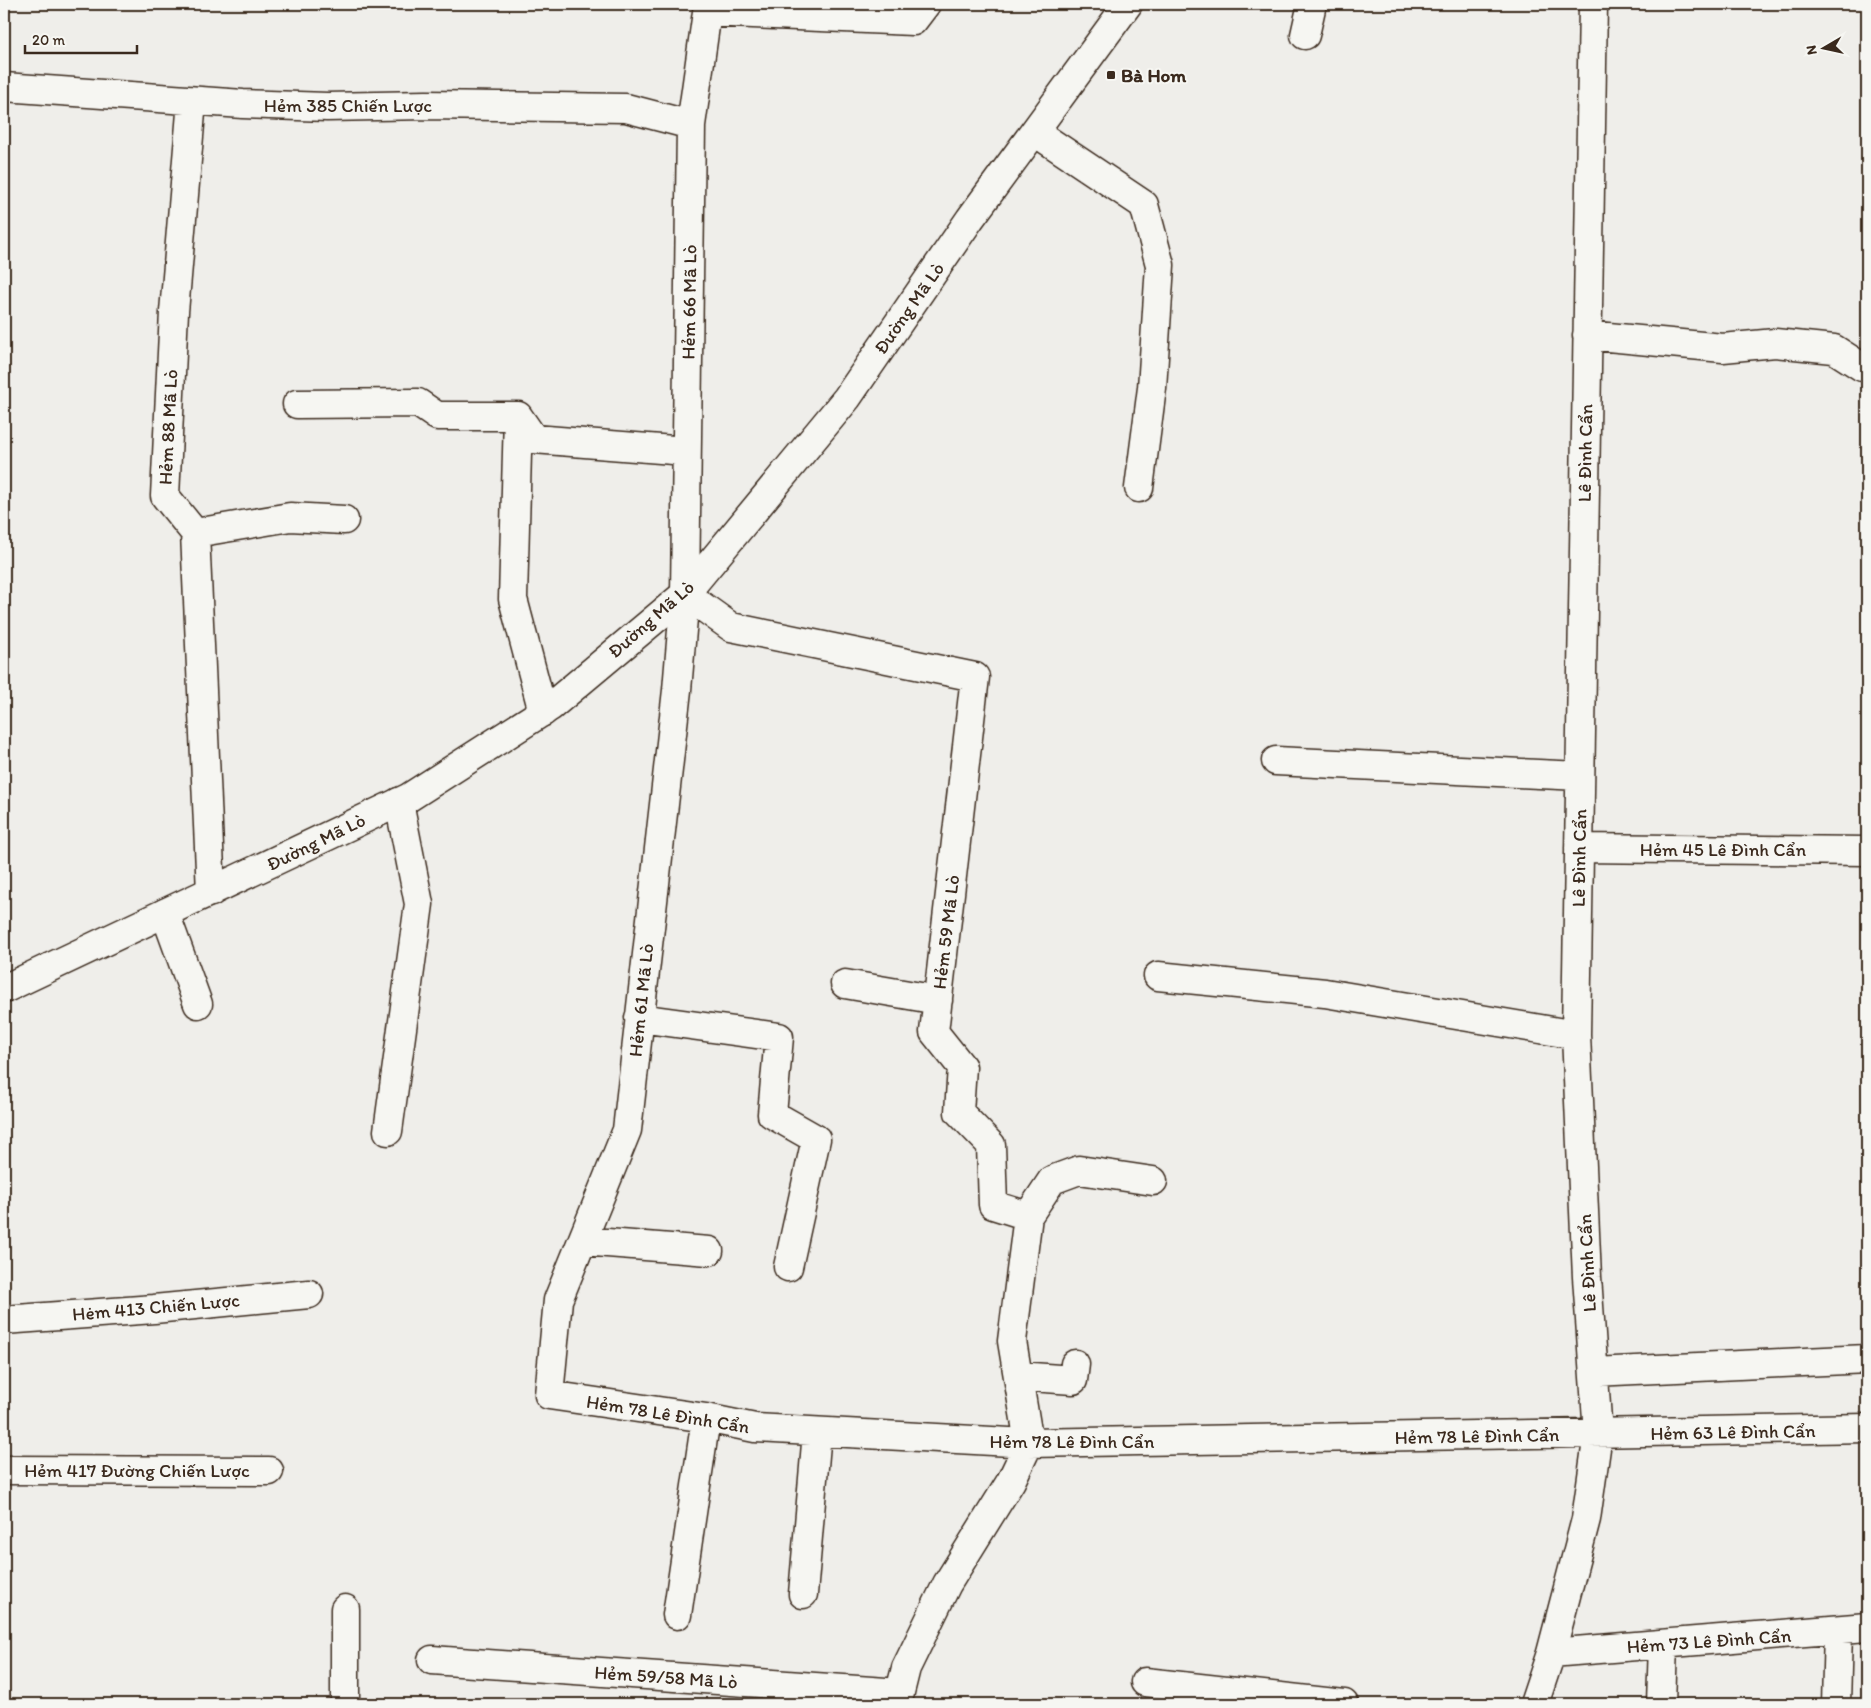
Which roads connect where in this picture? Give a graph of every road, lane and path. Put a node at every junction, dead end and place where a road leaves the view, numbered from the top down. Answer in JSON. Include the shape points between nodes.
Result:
{"nodes":[{"id":1,"x":926,"y":4,"type":"edge"},
{"id":2,"x":1128,"y":4,"type":"edge"},
{"id":3,"x":1312,"y":4,"type":"edge"},
{"id":4,"x":1593,"y":4,"type":"edge"},
{"id":5,"x":1305,"y":35,"type":"dead end"},
{"id":6,"x":4,"y":87,"type":"edge"},
{"id":7,"x":192,"y":101,"type":"junction"},
{"id":8,"x":691,"y":126,"type":"junction"},
{"id":9,"x":1036,"y":132,"type":"junction"},
{"id":10,"x":1587,"y":334,"type":"junction"},
{"id":11,"x":1865,"y":367,"type":"edge"},
{"id":12,"x":297,"y":404,"type":"dead end"},
{"id":13,"x":518,"y":416,"type":"junction"},
{"id":14,"x":686,"y":451,"type":"junction"},
{"id":15,"x":1139,"y":488,"type":"dead end"},
{"id":16,"x":344,"y":520,"type":"dead end"},
{"id":17,"x":195,"y":533,"type":"junction"},
{"id":18,"x":684,"y":594,"type":"junction"},
{"id":19,"x":543,"y":712,"type":"junction"},
{"id":20,"x":1276,"y":761,"type":"dead end"},
{"id":21,"x":1580,"y":776,"type":"junction"},
{"id":22,"x":399,"y":802,"type":"junction"},
{"id":23,"x":1579,"y":848,"type":"junction"},
{"id":24,"x":1867,"y":851,"type":"edge"},
{"id":25,"x":211,"y":892,"type":"junction"},
{"id":26,"x":165,"y":913,"type":"junction"},
{"id":27,"x":1158,"y":976,"type":"dead end"},
{"id":28,"x":845,"y":984,"type":"dead end"},
{"id":29,"x":4,"y":988,"type":"edge"},
{"id":30,"x":938,"y":1000,"type":"junction"},
{"id":31,"x":198,"y":1004,"type":"dead end"},
{"id":32,"x":639,"y":1018,"type":"junction"},
{"id":33,"x":1576,"y":1034,"type":"junction"},
{"id":34,"x":388,"y":1131,"type":"dead end"},
{"id":35,"x":1153,"y":1181,"type":"dead end"},
{"id":36,"x":1028,"y":1216,"type":"junction"},
{"id":37,"x":582,"y":1241,"type":"junction"},
{"id":38,"x":709,"y":1251,"type":"dead end"},
{"id":39,"x":788,"y":1267,"type":"dead end"},
{"id":40,"x":309,"y":1294,"type":"dead end"},
{"id":41,"x":4,"y":1320,"type":"edge"},
{"id":42,"x":1867,"y":1359,"type":"edge"},
{"id":43,"x":1075,"y":1364,"type":"dead end"},
{"id":44,"x":1594,"y":1372,"type":"junction"},
{"id":45,"x":1018,"y":1376,"type":"junction"},
{"id":46,"x":549,"y":1395,"type":"joint"},
{"id":47,"x":706,"y":1418,"type":"junction"},
{"id":48,"x":1867,"y":1428,"type":"edge"},
{"id":49,"x":817,"y":1432,"type":"junction"},
{"id":50,"x":1598,"y":1434,"type":"junction"},
{"id":51,"x":1029,"y":1443,"type":"junction"},
{"id":52,"x":4,"y":1470,"type":"edge"},
{"id":53,"x":269,"y":1471,"type":"dead end"},
{"id":54,"x":803,"y":1594,"type":"dead end"},
{"id":55,"x":345,"y":1608,"type":"dead end"},
{"id":56,"x":677,"y":1615,"type":"dead end"},
{"id":57,"x":1867,"y":1627,"type":"edge"},
{"id":58,"x":1838,"y":1631,"type":"junction"},
{"id":59,"x":1663,"y":1644,"type":"junction"},
{"id":60,"x":1551,"y":1653,"type":"junction"},
{"id":61,"x":432,"y":1660,"type":"dead end"},
{"id":62,"x":1145,"y":1682,"type":"dead end"},
{"id":63,"x":898,"y":1699,"type":"edge"},
{"id":64,"x":345,"y":1704,"type":"edge"},
{"id":65,"x":1344,"y":1704,"type":"edge"},
{"id":66,"x":1534,"y":1704,"type":"edge"},
{"id":67,"x":1661,"y":1704,"type":"edge"},
{"id":68,"x":1836,"y":1704,"type":"edge"}],
"edges":[{"from":1,"to":8,"type":"street","name":"Hẻm 66 Mã Lò","via":[[913,21],[707,12]]},
{"from":2,"to":9,"type":"street","name":"Đường Mã Lò"},
{"from":3,"to":5,"type":"street"},
{"from":4,"to":10,"type":"street","name":"Lê Đình Cẩn"},
{"from":6,"to":7,"type":"street","name":"Hẻm 385 Chiến Lược"},
{"from":7,"to":8,"type":"street","name":"Hẻm 385 Chiến Lược","via":[[327,107],[626,108]]},
{"from":7,"to":17,"type":"street","name":"Hẻm 88 Mã Lò","via":[[174,312],[165,496]]},
{"from":8,"to":14,"type":"street","name":"Hẻm 66 Mã Lò"},
{"from":9,"to":15,"type":"street","via":[[1144,205],[1160,265],[1152,388]]},
{"from":9,"to":18,"type":"street","name":"Đường Mã Lò","via":[[970,219],[847,398]]},
{"from":10,"to":11,"type":"street","via":[[1722,348],[1775,343],[1834,349]]},
{"from":10,"to":21,"type":"street","name":"Lê Đình Cẩn"},
{"from":12,"to":13,"type":"street","via":[[418,404],[437,416]]},
{"from":13,"to":14,"type":"street","via":[[534,439]]},
{"from":13,"to":19,"type":"street","via":[[512,598]]},
{"from":14,"to":18,"type":"street","name":"Hẻm 66 Mã Lò"},
{"from":16,"to":17,"type":"street","via":[[290,517]]},
{"from":17,"to":25,"type":"street"},
{"from":18,"to":19,"type":"street","name":"Đường Mã Lò"},
{"from":18,"to":30,"type":"street","name":"Hẻm 59 Mã Lò","via":[[731,627],[975,677]]},
{"from":18,"to":32,"type":"street","name":"Hẻm 61 Mã Lò","via":[[676,700]]},
{"from":19,"to":22,"type":"street","name":"Đường Mã Lò"},
{"from":20,"to":21,"type":"street"},
{"from":21,"to":23,"type":"street","name":"Lê Đình Cẩn"},
{"from":22,"to":25,"type":"street","name":"Đường Mã Lò"},
{"from":22,"to":34,"type":"street","via":[[419,904]]},
{"from":23,"to":24,"type":"street","name":"Hẻm 45 Lê Đình Cẩn"},
{"from":23,"to":33,"type":"street","name":"Lê Đình Cẩn"},
{"from":25,"to":26,"type":"street","name":"Đường Mã Lò"},
{"from":26,"to":29,"type":"street","name":"Đường Mã Lò"},
{"from":26,"to":31,"type":"street"},
{"from":27,"to":33,"type":"street","via":[[1325,993]]},
{"from":28,"to":30,"type":"street"},
{"from":30,"to":36,"type":"street","name":"Hẻm 59 Mã Lò","via":[[934,1032],[962,1067],[960,1112],[991,1145],[992,1205]]},
{"from":32,"to":37,"type":"street","name":"Hẻm 61 Mã Lò","via":[[627,1130]]},
{"from":32,"to":39,"type":"street","via":[[779,1037],[772,1114],[816,1140]]},
{"from":33,"to":44,"type":"street","name":"Lê Đình Cẩn"},
{"from":35,"to":36,"type":"street","via":[[1079,1170],[1052,1180]]},
{"from":36,"to":45,"type":"street","via":[[1012,1341]]},
{"from":37,"to":38,"type":"street"},
{"from":37,"to":46,"type":"street","name":"Hẻm 61 Mã Lò","via":[[558,1300]]},
{"from":40,"to":41,"type":"street","name":"Hėm 413 Chiến Lược"},
{"from":42,"to":44,"type":"street"},
{"from":43,"to":45,"type":"street","via":[[1073,1380]]},
{"from":44,"to":50,"type":"street","name":"Lê Đình Cẩn"},
{"from":45,"to":51,"type":"street"},
{"from":46,"to":47,"type":"street","name":"Hẻm 78 Lê Đình Cẩn"},
{"from":47,"to":49,"type":"street","name":"Hẻm 78 Lê Đình Cẩn","via":[[754,1428]]},
{"from":47,"to":56,"type":"street"},
{"from":48,"to":50,"type":"street","name":"Hẻm 63 Lê Đình Cẩn"},
{"from":49,"to":51,"type":"street","name":"Hẻm 78 Lê Đình Cẩn"},
{"from":49,"to":54,"type":"street"},
{"from":50,"to":51,"type":"street","name":"Hẻm 78 Lê Đình Cẩn"},
{"from":50,"to":60,"type":"street","name":"Lê Đình Cẩn","via":[[1586,1519]]},
{"from":51,"to":63,"type":"street","via":[[1011,1481],[947,1584],[906,1668]]},
{"from":52,"to":53,"type":"street","name":"Hẻm 417 Đường Chiến Lược"},
{"from":55,"to":64,"type":"street"},
{"from":57,"to":58,"type":"street","name":"Hẻm 73 Lê Đình Cẩn"},
{"from":58,"to":59,"type":"street","name":"Hẻm 73 Lê Đình Cẩn"},
{"from":58,"to":68,"type":"street"},
{"from":59,"to":60,"type":"street","name":"Hẻm 73 Lê Đình Cẩn"},
{"from":59,"to":67,"type":"street"},
{"from":60,"to":66,"type":"street","name":"Lê Đình Cẩn"},
{"from":61,"to":63,"type":"street","name":"Hẻm 59/58 Mã Lò"},
{"from":62,"to":65,"type":"street"}]}
